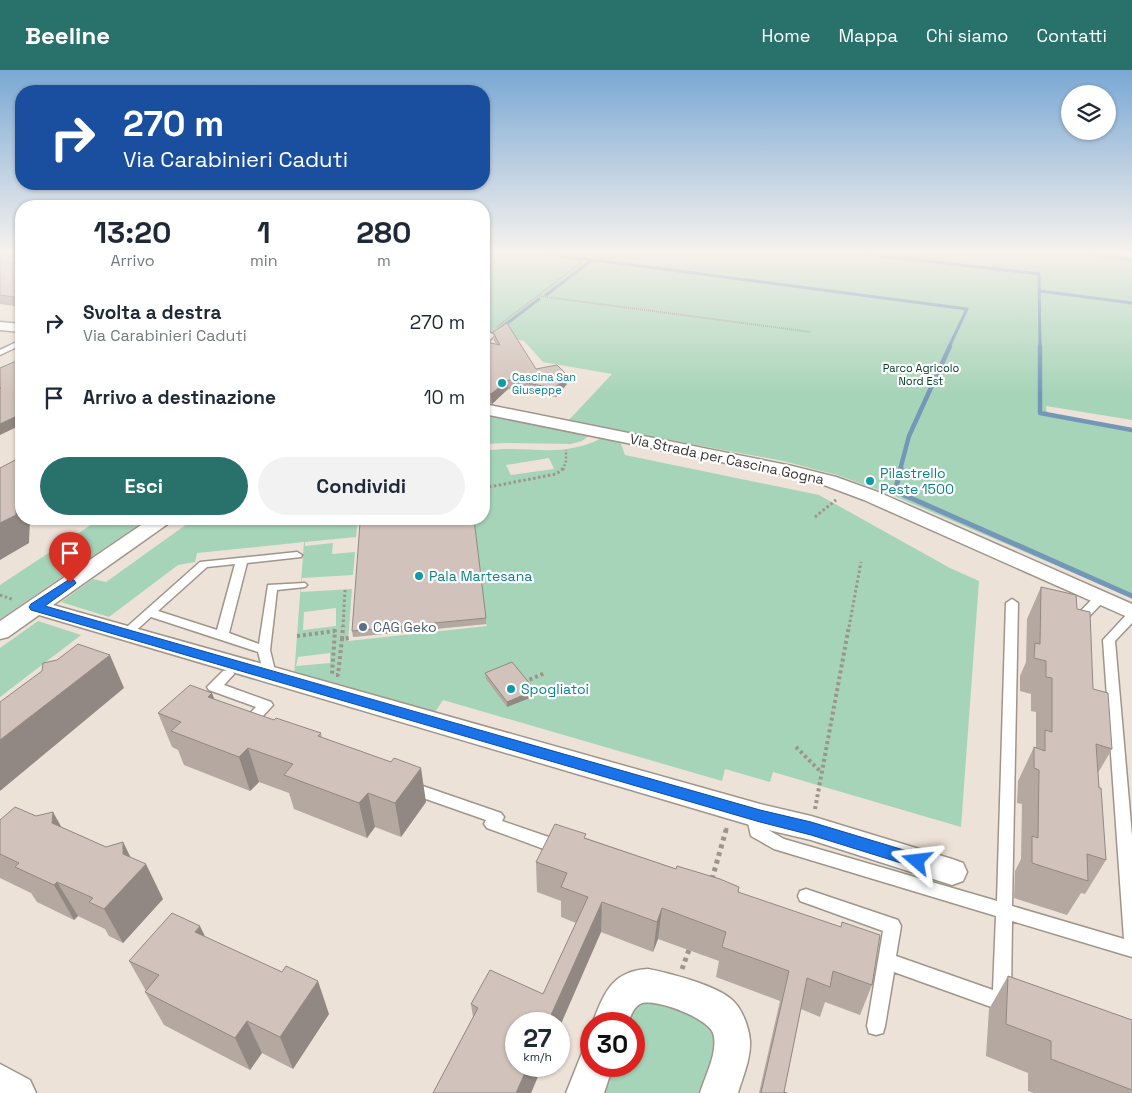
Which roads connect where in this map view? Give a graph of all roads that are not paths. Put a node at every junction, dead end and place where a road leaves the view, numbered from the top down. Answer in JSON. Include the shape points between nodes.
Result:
{"nodes":[{"id":1,"x":0,"y":326,"type":"edge"},
{"id":2,"x":15,"y":327,"type":"edge"},
{"id":3,"x":15,"y":345,"type":"edge"},
{"id":4,"x":0,"y":352,"type":"edge"},
{"id":5,"x":490,"y":410,"type":"edge"},
{"id":6,"x":153,"y":525,"type":"edge"},
{"id":7,"x":297,"y":555,"type":"dead end"},
{"id":8,"x":242,"y":560,"type":"junction"},
{"id":9,"x":301,"y":585,"type":"dead end"},
{"id":10,"x":1100,"y":598,"type":"junction"},
{"id":11,"x":1012,"y":603,"type":"dead end"},
{"id":12,"x":35,"y":607,"type":"junction"},
{"id":13,"x":150,"y":612,"type":"junction"},
{"id":14,"x":1132,"y":614,"type":"edge"},
{"id":15,"x":1075,"y":624,"type":"edge"},
{"id":16,"x":0,"y":632,"type":"edge"},
{"id":17,"x":126,"y":633,"type":"junction"},
{"id":18,"x":222,"y":635,"type":"junction"},
{"id":19,"x":264,"y":650,"type":"junction"},
{"id":20,"x":228,"y":674,"type":"dead end"},
{"id":21,"x":270,"y":675,"type":"junction"},
{"id":22,"x":261,"y":736,"type":"edge"},
{"id":23,"x":392,"y":781,"type":"edge"},
{"id":24,"x":744,"y":811,"type":"junction"},
{"id":25,"x":573,"y":852,"type":"edge"},
{"id":26,"x":952,"y":872,"type":"dead end"},
{"id":27,"x":806,"y":896,"type":"dead end"},
{"id":28,"x":1131,"y":906,"type":"edge"},
{"id":29,"x":1132,"y":936,"type":"edge"},
{"id":30,"x":1132,"y":949,"type":"edge"},
{"id":31,"x":887,"y":961,"type":"junction"},
{"id":32,"x":1002,"y":1002,"type":"junction"},
{"id":33,"x":1021,"y":1009,"type":"edge"},
{"id":34,"x":615,"y":1012,"type":"edge"},
{"id":35,"x":876,"y":1026,"type":"dead end"},
{"id":36,"x":591,"y":1077,"type":"edge"},
{"id":37,"x":0,"y":1083,"type":"edge"},
{"id":38,"x":17,"y":1093,"type":"edge"},
{"id":39,"x":585,"y":1093,"type":"edge"},
{"id":40,"x":719,"y":1093,"type":"edge"}],
"edges":[{"from":1,"to":2,"type":"street"},
{"from":3,"to":4,"type":"lane"},
{"from":5,"to":10,"type":"street","name":"Via Strada per Cascina Gogna","via":[[792,471],[851,488]]},
{"from":6,"to":12,"type":"street"},
{"from":7,"to":8,"type":"lane"},
{"from":8,"to":13,"type":"lane","via":[[204,564]]},
{"from":8,"to":18,"type":"lane"},
{"from":9,"to":19,"type":"lane","via":[[272,587]]},
{"from":10,"to":14,"type":"street","name":"Via Strada per Cascina Gogna"},
{"from":10,"to":15,"type":"lane"},
{"from":11,"to":32,"type":"lane"},
{"from":12,"to":16,"type":"street"},
{"from":12,"to":17,"type":"street"},
{"from":13,"to":17,"type":"lane"},
{"from":13,"to":18,"type":"lane"},
{"from":14,"to":28,"type":"lane","via":[[1109,640]]},
{"from":17,"to":21,"type":"street"},
{"from":18,"to":19,"type":"lane"},
{"from":19,"to":21,"type":"lane"},
{"from":20,"to":22,"type":"lane","via":[[214,688],[266,705],[242,729]]},
{"from":21,"to":24,"type":"street"},
{"from":23,"to":25,"type":"lane","via":[[496,817],[492,824]]},
{"from":24,"to":26,"type":"street","via":[[811,828]]},
{"from":24,"to":30,"type":"lane","via":[[756,831],[780,844]]},
{"from":27,"to":31,"type":"lane","via":[[892,926]]},
{"from":28,"to":29,"type":"lane"},
{"from":31,"to":32,"type":"lane"},
{"from":31,"to":35,"type":"lane"},
{"from":32,"to":33,"type":"lane"},
{"from":34,"to":40,"type":"street","via":[[621,999],[641,986],[712,1006],[727,1022],[732,1043]]},
{"from":36,"to":39,"type":"street"},
{"from":37,"to":38,"type":"street"}]}
